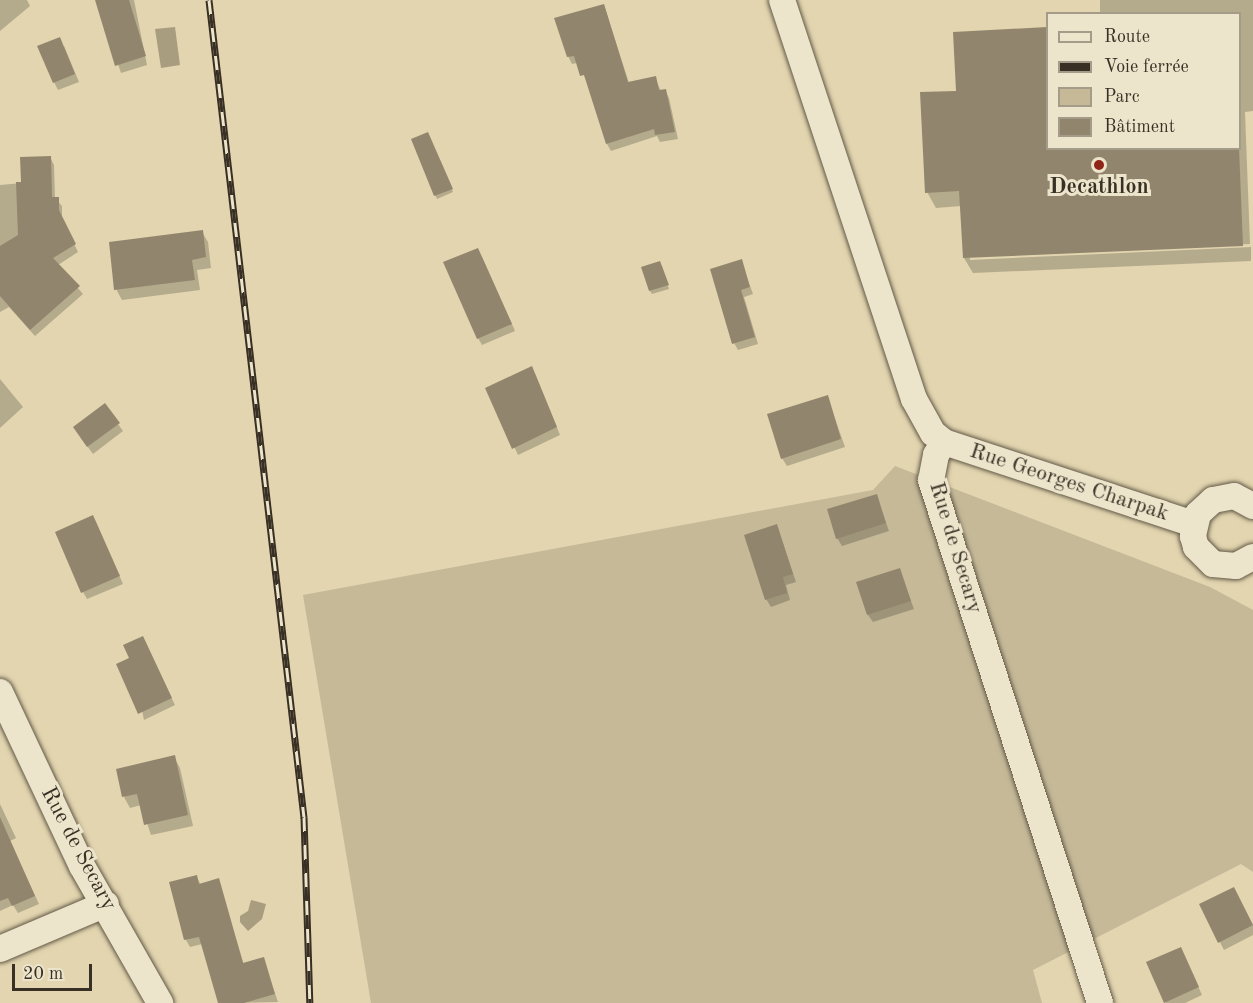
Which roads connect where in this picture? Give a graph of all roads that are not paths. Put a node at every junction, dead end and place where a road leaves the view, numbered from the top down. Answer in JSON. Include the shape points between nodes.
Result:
{"nodes":[{"id":1,"x":782,"y":0,"type":"edge"},
{"id":2,"x":944,"y":442,"type":"junction"},
{"id":3,"x":1253,"y":506,"type":"edge"},
{"id":4,"x":1194,"y":524,"type":"junction"},
{"id":5,"x":1253,"y":557,"type":"edge"},
{"id":6,"x":0,"y":692,"type":"edge"},
{"id":7,"x":106,"y":904,"type":"junction"},
{"id":8,"x":0,"y":949,"type":"edge"},
{"id":9,"x":160,"y":1003,"type":"edge"},
{"id":10,"x":1100,"y":1003,"type":"edge"}],
"edges":[{"from":1,"to":2,"type":"street","via":[[914,399],[929,428]]},
{"from":2,"to":4,"type":"street","name":"Rue Georges Charpak"},
{"from":2,"to":10,"type":"street","name":"Rue de Secary","via":[[936,455],[932,480]]},
{"from":3,"to":4,"type":"street","name":"Rue Georges Charpak","via":[[1244,499],[1223,496],[1204,506]]},
{"from":4,"to":5,"type":"street","name":"Rue Georges Charpak","via":[[1196,547],[1213,564],[1236,566]]},
{"from":6,"to":7,"type":"street","name":"Rue de Secary","via":[[82,866]]},
{"from":7,"to":8,"type":"street"},
{"from":7,"to":9,"type":"street","name":"Rue de Secary"}]}
